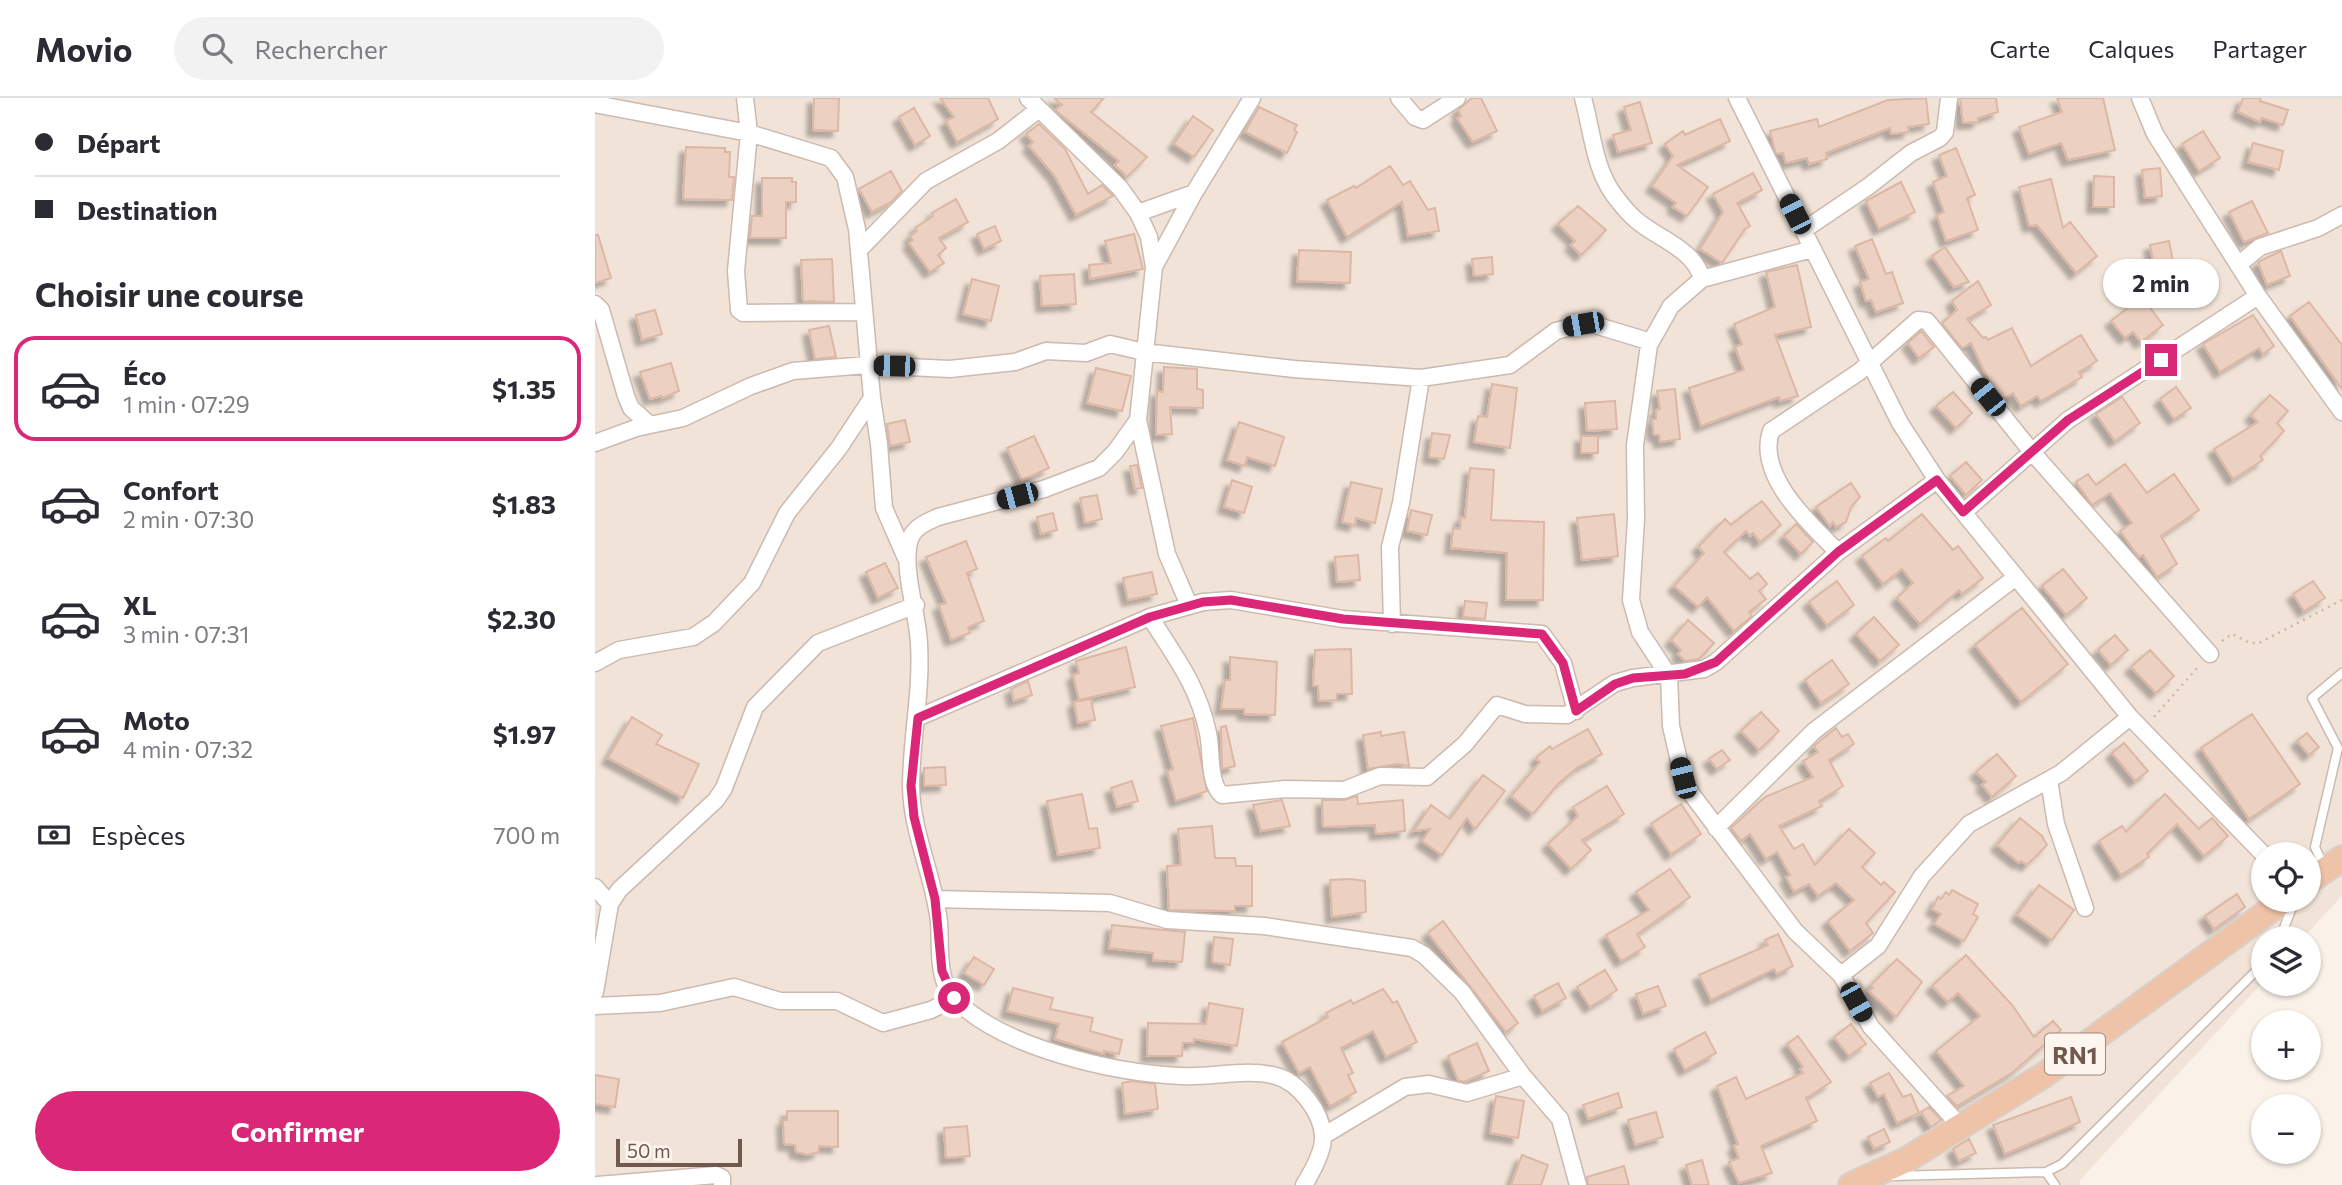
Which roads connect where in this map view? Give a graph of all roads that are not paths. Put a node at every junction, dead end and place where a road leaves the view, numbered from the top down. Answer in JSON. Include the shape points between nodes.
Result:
{"nodes":[{"id":1,"x":745,"y":98,"type":"edge"},
{"id":2,"x":1252,"y":98,"type":"edge"},
{"id":3,"x":1399,"y":98,"type":"edge"},
{"id":4,"x":1457,"y":98,"type":"edge"},
{"id":5,"x":1583,"y":98,"type":"edge"},
{"id":6,"x":1949,"y":98,"type":"edge"},
{"id":7,"x":2140,"y":98,"type":"edge"},
{"id":8,"x":1742,"y":100,"type":"edge"},
{"id":9,"x":1033,"y":103,"type":"edge"},
{"id":10,"x":595,"y":104,"type":"edge"},
{"id":11,"x":749,"y":133,"type":"junction"},
{"id":12,"x":1194,"y":193,"type":"junction"},
{"id":13,"x":1138,"y":213,"type":"junction"},
{"id":14,"x":2342,"y":215,"type":"edge"},
{"id":15,"x":1804,"y":230,"type":"junction"},
{"id":16,"x":1812,"y":249,"type":"junction"},
{"id":17,"x":859,"y":250,"type":"junction"},
{"id":18,"x":2238,"y":265,"type":"junction"},
{"id":19,"x":1154,"y":267,"type":"junction"},
{"id":20,"x":1702,"y":279,"type":"junction"},
{"id":21,"x":2258,"y":296,"type":"junction"},
{"id":22,"x":595,"y":304,"type":"edge"},
{"id":23,"x":863,"y":312,"type":"junction"},
{"id":24,"x":1651,"y":342,"type":"junction"},
{"id":25,"x":1144,"y":352,"type":"junction"},
{"id":26,"x":1871,"y":361,"type":"junction"},
{"id":27,"x":867,"y":365,"type":"junction"},
{"id":28,"x":1421,"y":378,"type":"junction"},
{"id":29,"x":872,"y":398,"type":"junction"},
{"id":30,"x":2342,"y":412,"type":"edge"},
{"id":31,"x":1138,"y":420,"type":"junction"},
{"id":32,"x":650,"y":425,"type":"junction"},
{"id":33,"x":595,"y":443,"type":"edge"},
{"id":34,"x":2032,"y":453,"type":"junction"},
{"id":35,"x":1937,"y":480,"type":"junction"},
{"id":36,"x":1963,"y":512,"type":"junction"},
{"id":37,"x":1838,"y":552,"type":"junction"},
{"id":38,"x":906,"y":558,"type":"junction"},
{"id":39,"x":2016,"y":577,"type":"junction"},
{"id":40,"x":916,"y":605,"type":"junction"},
{"id":41,"x":1189,"y":605,"type":"junction"},
{"id":42,"x":1150,"y":617,"type":"junction"},
{"id":43,"x":1392,"y":624,"type":"junction"},
{"id":44,"x":2210,"y":653,"type":"road end"},
{"id":45,"x":595,"y":663,"type":"edge"},
{"id":46,"x":2342,"y":673,"type":"edge"},
{"id":47,"x":1669,"y":676,"type":"junction"},
{"id":48,"x":1576,"y":711,"type":"junction"},
{"id":49,"x":2130,"y":717,"type":"junction"},
{"id":50,"x":918,"y":718,"type":"junction"},
{"id":51,"x":2049,"y":780,"type":"junction"},
{"id":52,"x":1716,"y":828,"type":"junction"},
{"id":53,"x":2251,"y":842,"type":"edge"},
{"id":54,"x":2325,"y":870,"type":"edge"},
{"id":55,"x":600,"y":896,"type":"edge"},
{"id":56,"x":935,"y":899,"type":"junction"},
{"id":57,"x":2085,"y":908,"type":"dead end"},
{"id":58,"x":2268,"y":912,"type":"edge"},
{"id":59,"x":1840,"y":975,"type":"junction"},
{"id":60,"x":2251,"y":976,"type":"edge"},
{"id":61,"x":595,"y":992,"type":"edge"},
{"id":62,"x":954,"y":998,"type":"junction"},
{"id":63,"x":595,"y":1006,"type":"edge"},
{"id":64,"x":1523,"y":1076,"type":"junction"},
{"id":65,"x":1961,"y":1127,"type":"junction"},
{"id":66,"x":1323,"y":1136,"type":"junction"},
{"id":67,"x":2046,"y":1172,"type":"junction"},
{"id":68,"x":1861,"y":1181,"type":"edge"},
{"id":69,"x":599,"y":1185,"type":"edge"},
{"id":70,"x":722,"y":1185,"type":"edge"},
{"id":71,"x":1304,"y":1185,"type":"edge"},
{"id":72,"x":1578,"y":1185,"type":"edge"},
{"id":73,"x":2055,"y":1185,"type":"edge"}],
"edges":[{"from":1,"to":11,"type":"street"},
{"from":2,"to":12,"type":"street"},
{"from":3,"to":4,"type":"street","via":[[1423,120]]},
{"from":5,"to":20,"type":"street","via":[[1597,155],[1613,194],[1636,220],[1689,258]]},
{"from":6,"to":15,"type":"street","via":[[1945,132],[1940,138],[1911,153]]},
{"from":7,"to":18,"type":"street","via":[[2155,134]]},
{"from":8,"to":15,"type":"street"},
{"from":9,"to":13,"type":"street","via":[[1095,161]]},
{"from":9,"to":17,"type":"street","via":[[998,141],[926,181]]},
{"from":10,"to":11,"type":"street"},
{"from":11,"to":17,"type":"street","via":[[831,158],[839,166]]},
{"from":11,"to":23,"type":"street","via":[[736,271],[739,310]]},
{"from":12,"to":13,"type":"street"},
{"from":12,"to":19,"type":"street"},
{"from":13,"to":19,"type":"street","via":[[1149,237]]},
{"from":14,"to":18,"type":"street","via":[[2332,223],[2260,247]]},
{"from":15,"to":16,"type":"street"},
{"from":16,"to":20,"type":"street"},
{"from":16,"to":26,"type":"street"},
{"from":17,"to":23,"type":"street"},
{"from":18,"to":21,"type":"street"},
{"from":19,"to":25,"type":"street"},
{"from":20,"to":24,"type":"street","via":[[1671,306]]},
{"from":21,"to":30,"type":"street"},
{"from":21,"to":34,"type":"street","via":[[2068,420]]},
{"from":22,"to":32,"type":"street","via":[[604,319],[631,408]]},
{"from":23,"to":27,"type":"street"},
{"from":24,"to":28,"type":"street","via":[[1583,324],[1556,331],[1510,365]]},
{"from":24,"to":47,"type":"street","via":[[1635,445],[1631,589],[1640,632]]},
{"from":25,"to":27,"type":"street","via":[[1110,344],[1086,353],[1045,351],[1015,362],[950,369]]},
{"from":25,"to":28,"type":"street"},
{"from":25,"to":31,"type":"street"},
{"from":26,"to":34,"type":"street","via":[[1918,320],[1927,321]]},
{"from":26,"to":35,"type":"street","via":[[1900,423]]},
{"from":26,"to":37,"type":"street","via":[[1776,427],[1768,439],[1773,466],[1788,498]]},
{"from":27,"to":29,"type":"street"},
{"from":27,"to":32,"type":"street","via":[[783,373],[683,418]]},
{"from":28,"to":43,"type":"street","via":[[1401,503],[1389,547]]},
{"from":29,"to":38,"type":"street","via":[[884,508]]},
{"from":29,"to":45,"type":"street","via":[[787,513],[752,583],[734,604],[693,637],[619,650]]},
{"from":31,"to":38,"type":"street","via":[[1098,468],[1044,489],[923,524],[911,536]]},
{"from":31,"to":41,"type":"street","via":[[1167,554]]},
{"from":32,"to":33,"type":"street"},
{"from":34,"to":36,"type":"street"},
{"from":34,"to":44,"type":"street"},
{"from":35,"to":36,"type":"street"},
{"from":35,"to":37,"type":"street"},
{"from":36,"to":39,"type":"street"},
{"from":37,"to":47,"type":"street","via":[[1716,662]]},
{"from":38,"to":40,"type":"street"},
{"from":39,"to":49,"type":"street"},
{"from":39,"to":52,"type":"street","via":[[1814,732]]},
{"from":40,"to":50,"type":"street"},
{"from":40,"to":55,"type":"street","via":[[818,643],[755,707],[716,800],[619,890]]},
{"from":41,"to":42,"type":"street"},
{"from":41,"to":43,"type":"street","via":[[1231,600]]},
{"from":42,"to":48,"type":"street","via":[[1195,687],[1208,732],[1215,788],[1222,795],[1344,790],[1380,776],[1431,777],[1497,705],[1536,715]]},
{"from":42,"to":50,"type":"street"},
{"from":43,"to":48,"type":"street","via":[[1542,634],[1563,663]]},
{"from":46,"to":54,"type":"lane","via":[[2312,698],[2338,748],[2315,847]]},
{"from":47,"to":48,"type":"street","via":[[1615,684]]},
{"from":47,"to":52,"type":"street","via":[[1671,726],[1683,778]]},
{"from":49,"to":51,"type":"street"},
{"from":49,"to":53,"type":"street"},
{"from":50,"to":56,"type":"street","via":[[911,786],[918,840]]},
{"from":51,"to":57,"type":"street","via":[[2056,824]]},
{"from":51,"to":59,"type":"street","via":[[1969,824],[1922,876],[1887,936]]},
{"from":52,"to":59,"type":"street","via":[[1795,930]]},
{"from":55,"to":61,"type":"street"},
{"from":56,"to":62,"type":"street","via":[[942,971]]},
{"from":56,"to":64,"type":"street","via":[[1110,902],[1167,920],[1263,926],[1412,948],[1462,992]]},
{"from":58,"to":65,"type":"highway","number":"RN1","via":[[2102,1035]]},
{"from":59,"to":65,"type":"street","via":[[1871,1027]]},
{"from":60,"to":67,"type":"lane","via":[[2062,1164]]},
{"from":62,"to":63,"type":"street","via":[[883,1023],[837,1001],[780,1001],[734,987],[660,1003]]},
{"from":62,"to":66,"type":"street","via":[[1019,1039],[1075,1058],[1180,1076],[1278,1076],[1313,1107]]},
{"from":64,"to":66,"type":"street","via":[[1467,1093],[1429,1084],[1405,1087]]},
{"from":64,"to":72,"type":"street","via":[[1560,1119]]},
{"from":65,"to":68,"type":"highway","number":"RN1"},
{"from":66,"to":71,"type":"street"},
{"from":67,"to":68,"type":"lane"},
{"from":67,"to":73,"type":"lane"},
{"from":69,"to":70,"type":"street","via":[[716,1175],[722,1178]]}]}
